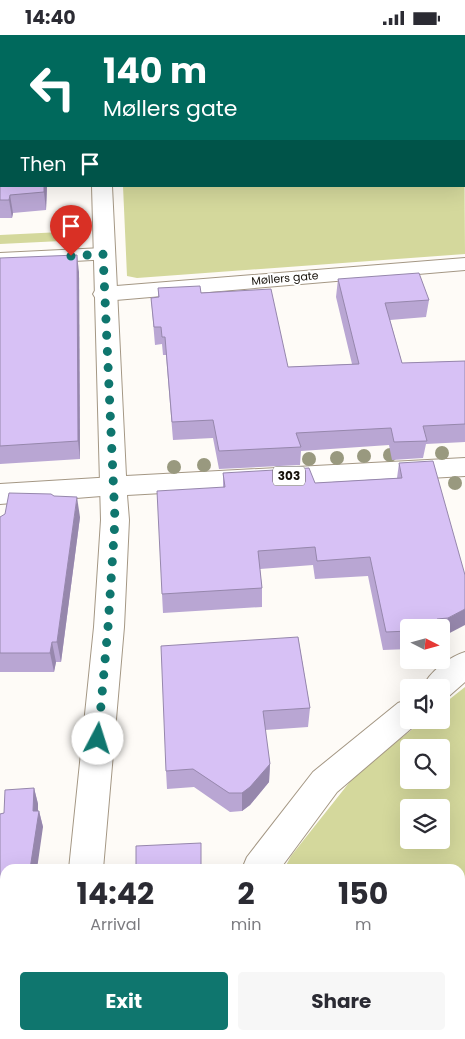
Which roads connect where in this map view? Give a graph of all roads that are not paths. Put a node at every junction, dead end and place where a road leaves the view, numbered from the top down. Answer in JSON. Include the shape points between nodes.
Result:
{"nodes":[{"id":1,"x":102,"y":187,"type":"edge"},
{"id":2,"x":103,"y":254,"type":"junction"},
{"id":3,"x":0,"y":259,"type":"edge"},
{"id":4,"x":465,"y":264,"type":"edge"},
{"id":5,"x":104,"y":295,"type":"junction"},
{"id":6,"x":465,"y":467,"type":"edge"},
{"id":7,"x":114,"y":486,"type":"junction"},
{"id":8,"x":0,"y":494,"type":"edge"},
{"id":9,"x":465,"y":664,"type":"edge"},
{"id":10,"x":447,"y":679,"type":"edge"},
{"id":11,"x":400,"y":720,"type":"edge"},
{"id":12,"x":86,"y":864,"type":"edge"},
{"id":13,"x":263,"y":864,"type":"edge"}],
"edges":[{"from":1,"to":2,"type":"main road"},
{"from":2,"to":3,"type":"main road"},
{"from":2,"to":5,"type":"main road"},
{"from":4,"to":5,"type":"main road","name":"Møllers gate"},
{"from":5,"to":7,"type":"main road"},
{"from":6,"to":7,"type":"main road","number":"303"},
{"from":7,"to":8,"type":"main road"},
{"from":7,"to":12,"type":"main road","via":[[108,627]]},
{"from":9,"to":10,"type":"main road"},
{"from":11,"to":13,"type":"main road","via":[[325,782]]}]}
